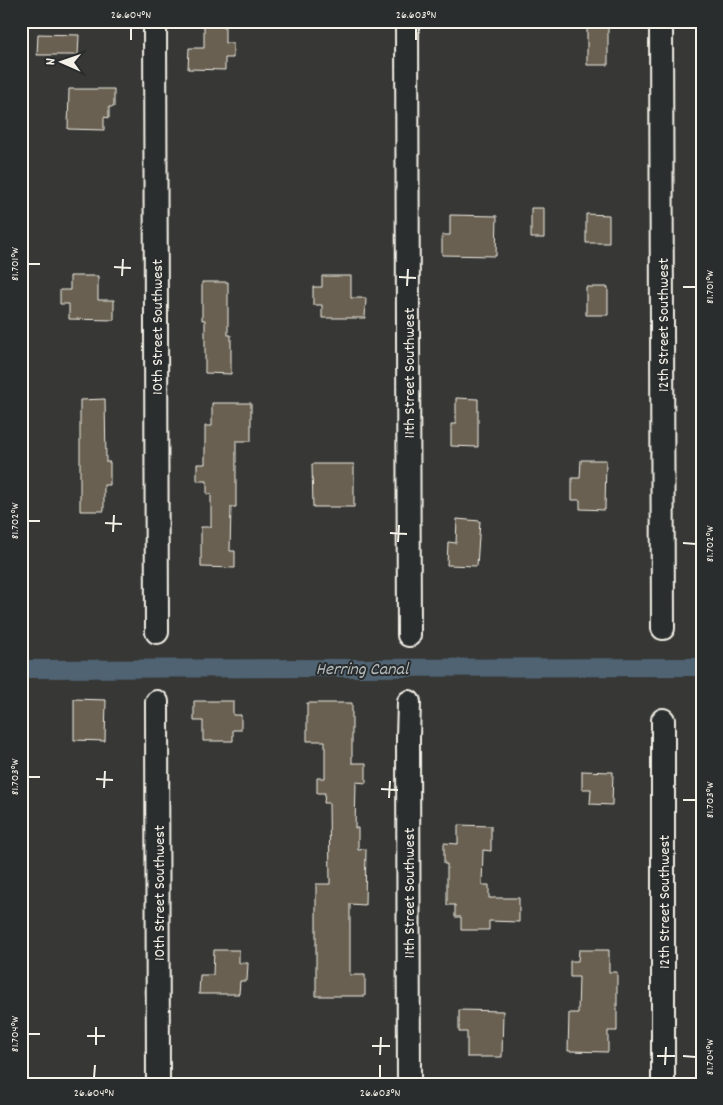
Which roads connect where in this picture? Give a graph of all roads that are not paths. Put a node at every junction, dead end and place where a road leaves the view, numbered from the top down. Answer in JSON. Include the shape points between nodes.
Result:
{"nodes":[{"id":1,"x":155,"y":21,"type":"edge"},
{"id":2,"x":407,"y":21,"type":"edge"},
{"id":3,"x":661,"y":21,"type":"edge"},
{"id":4,"x":663,"y":628,"type":"dead end"},
{"id":5,"x":157,"y":632,"type":"dead end"},
{"id":6,"x":409,"y":635,"type":"dead end"},
{"id":7,"x":157,"y":702,"type":"dead end"},
{"id":8,"x":409,"y":702,"type":"dead end"},
{"id":9,"x":663,"y":720,"type":"dead end"},
{"id":10,"x":158,"y":1084,"type":"edge"},
{"id":11,"x":409,"y":1084,"type":"edge"},
{"id":12,"x":664,"y":1084,"type":"edge"}],
"edges":[{"from":1,"to":5,"type":"street","name":"10th Street Southwest"},
{"from":2,"to":6,"type":"street","name":"11th Street Southwest"},
{"from":3,"to":4,"type":"street","name":"12th Street Southwest"},
{"from":7,"to":10,"type":"street","name":"10th Street Southwest"},
{"from":8,"to":11,"type":"street","name":"11th Street Southwest"},
{"from":9,"to":12,"type":"street","name":"12th Street Southwest"}]}
